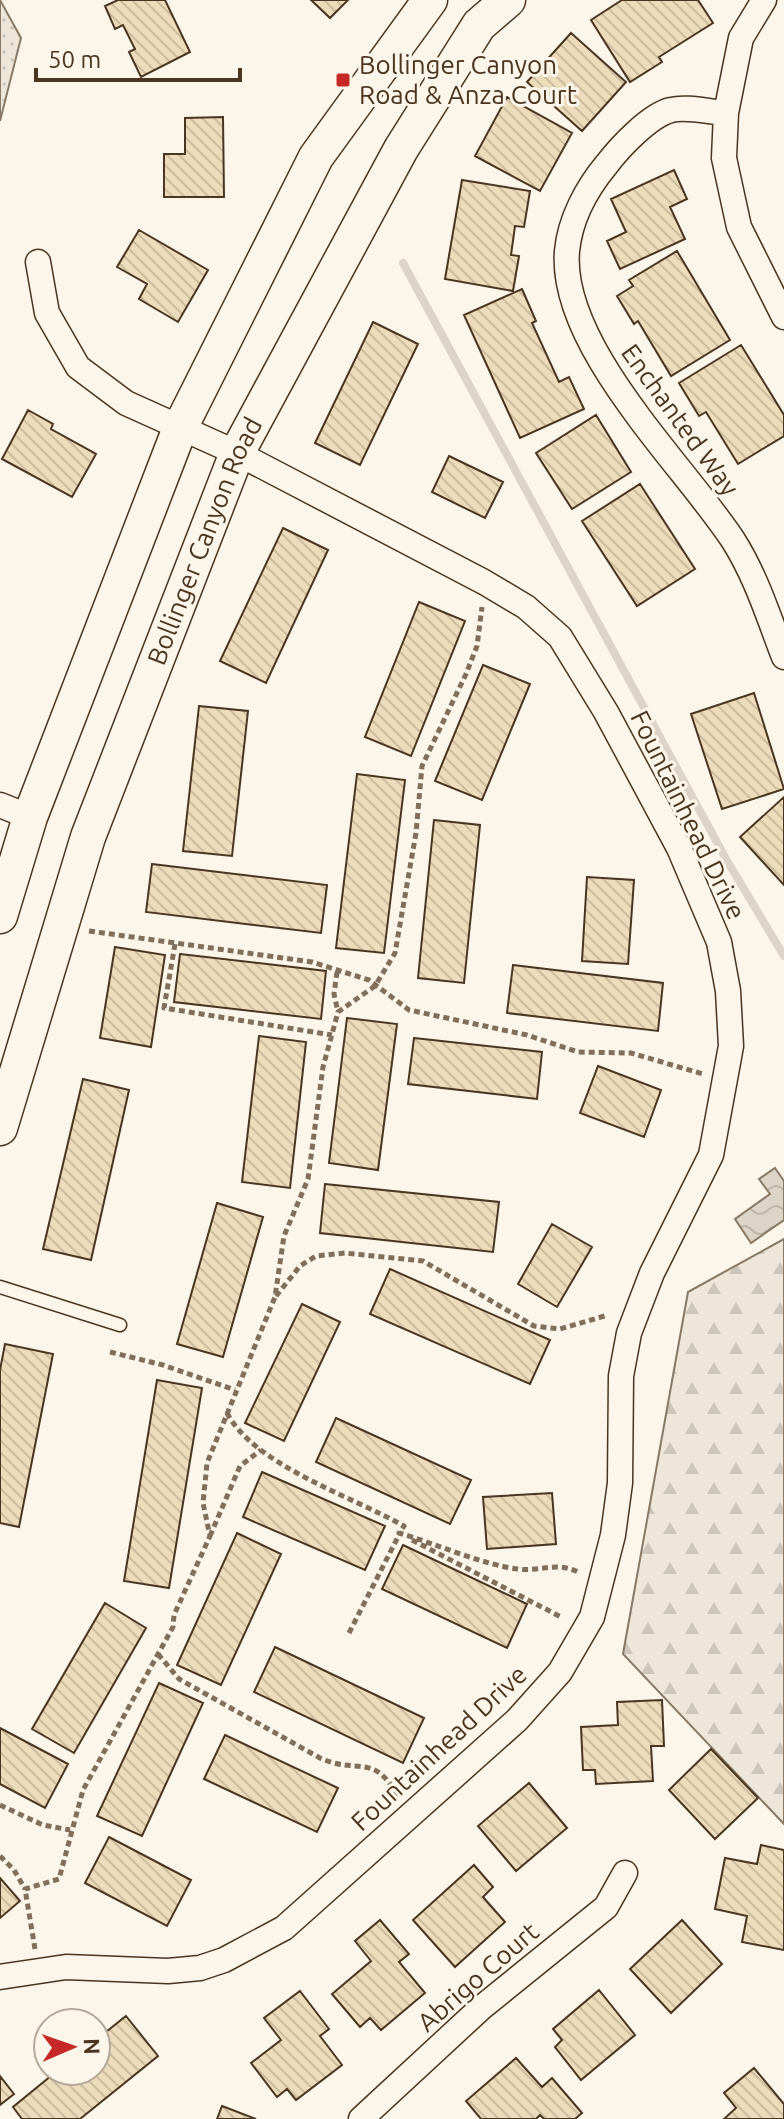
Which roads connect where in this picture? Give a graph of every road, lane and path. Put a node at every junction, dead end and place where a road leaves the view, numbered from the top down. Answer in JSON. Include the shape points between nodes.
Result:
{"nodes":[{"id":1,"x":430,"y":0,"type":"edge"},
{"id":2,"x":508,"y":0,"type":"edge"},
{"id":3,"x":764,"y":0,"type":"edge"},
{"id":4,"x":726,"y":113,"type":"junction"},
{"id":5,"x":38,"y":262,"type":"dead end"},
{"id":6,"x":784,"y":317,"type":"edge"},
{"id":7,"x":180,"y":428,"type":"junction"},
{"id":8,"x":237,"y":453,"type":"junction"},
{"id":9,"x":484,"y":582,"type":"junction"},
{"id":10,"x":784,"y":657,"type":"edge"},
{"id":11,"x":15,"y":811,"type":"edge"},
{"id":12,"x":0,"y":916,"type":"edge"},
{"id":13,"x":61,"y":928,"type":"junction"},
{"id":14,"x":175,"y":943,"type":"junction"},
{"id":15,"x":337,"y":972,"type":"junction"},
{"id":16,"x":375,"y":986,"type":"junction"},
{"id":17,"x":338,"y":1012,"type":"junction"},
{"id":18,"x":332,"y":1035,"type":"junction"},
{"id":19,"x":726,"y":1083,"type":"junction"},
{"id":20,"x":0,"y":1128,"type":"edge"},
{"id":21,"x":0,"y":1287,"type":"edge"},
{"id":22,"x":275,"y":1297,"type":"junction"},
{"id":23,"x":640,"y":1302,"type":"junction"},
{"id":24,"x":120,"y":1325,"type":"dead end"},
{"id":25,"x":110,"y":1352,"type":"dead end"},
{"id":26,"x":236,"y":1390,"type":"junction"},
{"id":27,"x":227,"y":1413,"type":"junction"},
{"id":28,"x":261,"y":1450,"type":"junction"},
{"id":29,"x":399,"y":1533,"type":"junction"},
{"id":30,"x":210,"y":1536,"type":"junction"},
{"id":31,"x":601,"y":1583,"type":"junction"},
{"id":32,"x":586,"y":1628,"type":"junction"},
{"id":33,"x":349,"y":1633,"type":"dead end"},
{"id":34,"x":157,"y":1653,"type":"junction"},
{"id":35,"x":0,"y":1805,"type":"edge"},
{"id":36,"x":406,"y":1819,"type":"junction"},
{"id":37,"x":70,"y":1830,"type":"junction"},
{"id":38,"x":0,"y":1856,"type":"edge"},
{"id":39,"x":625,"y":1873,"type":"dead end"},
{"id":40,"x":25,"y":1889,"type":"junction"},
{"id":41,"x":39,"y":1970,"type":"junction"},
{"id":42,"x":0,"y":1977,"type":"edge"},
{"id":43,"x":361,"y":2119,"type":"edge"}],
"edges":[{"from":1,"to":7,"type":"main road","via":[[316,157]]},
{"from":2,"to":8,"type":"main road","name":"Bollinger Canyon Road","via":[[479,25],[401,149]]},
{"from":3,"to":4,"type":"street","via":[[741,38]]},
{"from":4,"to":6,"type":"street","via":[[724,158],[739,227]]},
{"from":4,"to":10,"type":"street","name":"Enchanted Way","via":[[671,110],[625,141],[589,186],[570,233],[570,296],[601,364],[734,541]]},
{"from":5,"to":7,"type":"street","name":"Fountainhead Drive","via":[[47,313],[78,367],[126,403]]},
{"from":7,"to":8,"type":"street","name":"Fountainhead Drive"},
{"from":7,"to":11,"type":"main road"},
{"from":8,"to":9,"type":"street","name":"Fountainhead Drive"},
{"from":8,"to":13,"type":"main road","name":"Bollinger Canyon Road","via":[[88,837]]},
{"from":9,"to":16,"type":"path","via":[[477,646],[422,766],[399,942]]},
{"from":9,"to":19,"type":"street","name":"Fountainhead Drive","via":[[526,607],[560,637],[679,848],[719,942],[731,1046]]},
{"from":11,"to":12,"type":"main road"},
{"from":13,"to":14,"type":"path"},
{"from":13,"to":20,"type":"main road","name":"Bollinger Canyon Road"},
{"from":14,"to":15,"type":"path","via":[[312,962]]},
{"from":14,"to":18,"type":"path","via":[[164,1008]]},
{"from":15,"to":16,"type":"path"},
{"from":15,"to":17,"type":"path"},
{"from":16,"to":17,"type":"path"},
{"from":16,"to":19,"type":"path","via":[[409,1010],[527,1035],[578,1052],[631,1053]]},
{"from":17,"to":18,"type":"path"},
{"from":18,"to":22,"type":"path","via":[[308,1179],[284,1236]]},
{"from":19,"to":23,"type":"street","name":"Fountainhead Drive","via":[[711,1155]]},
{"from":21,"to":24,"type":"lane"},
{"from":22,"to":23,"type":"path","via":[[300,1266],[316,1256],[345,1253],[423,1261],[545,1329],[560,1329]]},
{"from":22,"to":26,"type":"path"},
{"from":23,"to":31,"type":"street","name":"Fountainhead Drive","via":[[621,1376],[620,1483]]},
{"from":25,"to":26,"type":"path"},
{"from":26,"to":27,"type":"path"},
{"from":27,"to":28,"type":"path","via":[[237,1430]]},
{"from":27,"to":30,"type":"path","via":[[204,1484]]},
{"from":28,"to":29,"type":"path","via":[[404,1526]]},
{"from":28,"to":30,"type":"path","via":[[240,1466]]},
{"from":29,"to":31,"type":"path","via":[[499,1566],[529,1570],[560,1565]]},
{"from":29,"to":32,"type":"path"},
{"from":29,"to":33,"type":"path"},
{"from":30,"to":34,"type":"path"},
{"from":31,"to":32,"type":"street","name":"Fountainhead Drive"},
{"from":32,"to":36,"type":"street","name":"Fountainhead Drive","via":[[560,1672],[517,1720]]},
{"from":34,"to":36,"type":"path","via":[[179,1679],[320,1758],[339,1767],[367,1764],[376,1769],[390,1782]]},
{"from":34,"to":37,"type":"path","via":[[99,1757]]},
{"from":35,"to":37,"type":"path","via":[[43,1825]]},
{"from":36,"to":41,"type":"street","name":"Fountainhead Drive","via":[[284,1928],[224,1960],[168,1971]]},
{"from":37,"to":40,"type":"path","via":[[59,1879]]},
{"from":38,"to":40,"type":"path"},
{"from":39,"to":43,"type":"street","name":"Abrigo Court","via":[[606,1907],[481,2008]]},
{"from":40,"to":41,"type":"path"},
{"from":41,"to":42,"type":"street","name":"Fountainhead Drive"}]}
